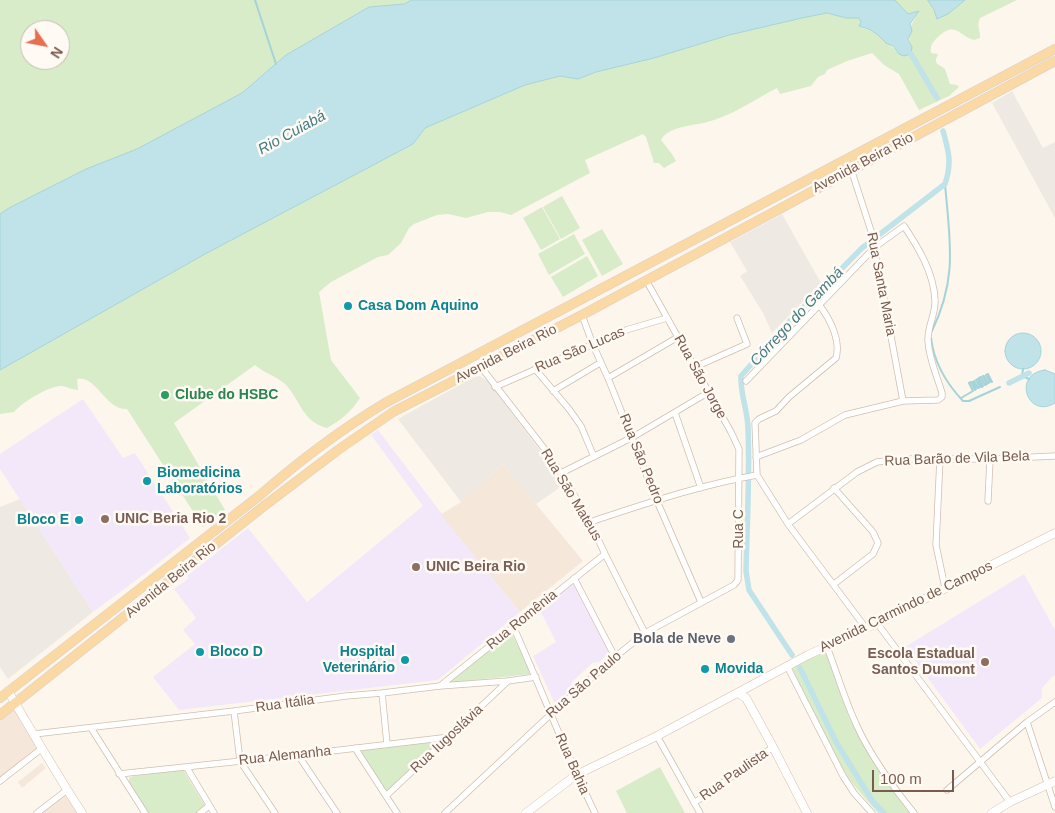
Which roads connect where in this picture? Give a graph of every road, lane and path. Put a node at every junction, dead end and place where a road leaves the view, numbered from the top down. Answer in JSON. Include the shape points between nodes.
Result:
{"nodes":[{"id":1,"x":1055,"y":49,"type":"edge"},
{"id":2,"x":1055,"y":61,"type":"edge"},
{"id":3,"x":851,"y":169,"type":"junction"},
{"id":4,"x":875,"y":248,"type":"junction"},
{"id":5,"x":646,"y":280,"type":"junction"},
{"id":6,"x":584,"y":297,"type":"junction"},
{"id":7,"x":820,"y":306,"type":"junction"},
{"id":8,"x":584,"y":313,"type":"junction"},
{"id":9,"x":667,"y":318,"type":"junction"},
{"id":10,"x":737,"y":318,"type":"dead end"},
{"id":11,"x":678,"y":337,"type":"junction"},
{"id":12,"x":507,"y":339,"type":"junction"},
{"id":13,"x":592,"y":345,"type":"junction"},
{"id":14,"x":600,"y":363,"type":"junction"},
{"id":15,"x":481,"y":367,"type":"junction"},
{"id":16,"x":695,"y":367,"type":"junction"},
{"id":17,"x":536,"y":369,"type":"junction"},
{"id":18,"x":608,"y":378,"type":"junction"},
{"id":19,"x":746,"y":382,"type":"dead end"},
{"id":20,"x":495,"y":387,"type":"junction"},
{"id":21,"x":553,"y":391,"type":"junction"},
{"id":22,"x":709,"y":392,"type":"junction"},
{"id":23,"x":903,"y":401,"type":"junction"},
{"id":24,"x":674,"y":413,"type":"junction"},
{"id":25,"x":632,"y":437,"type":"junction"},
{"id":26,"x":1055,"y":456,"type":"edge"},
{"id":27,"x":594,"y":457,"type":"junction"},
{"id":28,"x":756,"y":457,"type":"junction"},
{"id":29,"x":940,"y":458,"type":"junction"},
{"id":30,"x":990,"y":459,"type":"junction"},
{"id":31,"x":303,"y":460,"type":"junction"},
{"id":32,"x":290,"y":469,"type":"junction"},
{"id":33,"x":308,"y":473,"type":"junction"},
{"id":34,"x":560,"y":473,"type":"junction"},
{"id":35,"x":756,"y":475,"type":"junction"},
{"id":36,"x":741,"y":477,"type":"junction"},
{"id":37,"x":295,"y":482,"type":"junction"},
{"id":38,"x":701,"y":488,"type":"junction"},
{"id":39,"x":834,"y":488,"type":"junction"},
{"id":40,"x":657,"y":500,"type":"junction"},
{"id":41,"x":988,"y":501,"type":"dead end"},
{"id":42,"x":590,"y":522,"type":"junction"},
{"id":43,"x":788,"y":524,"type":"junction"},
{"id":44,"x":1055,"y":533,"type":"edge"},
{"id":45,"x":604,"y":554,"type":"junction"},
{"id":46,"x":574,"y":578,"type":"junction"},
{"id":47,"x":738,"y":580,"type":"joint"},
{"id":48,"x":834,"y":584,"type":"junction"},
{"id":49,"x":945,"y":588,"type":"junction"},
{"id":50,"x":701,"y":602,"type":"junction"},
{"id":51,"x":110,"y":612,"type":"junction"},
{"id":52,"x":118,"y":622,"type":"junction"},
{"id":53,"x":876,"y":623,"type":"junction"},
{"id":54,"x":513,"y":626,"type":"junction"},
{"id":55,"x":865,"y":627,"type":"junction"},
{"id":56,"x":645,"y":633,"type":"junction"},
{"id":57,"x":827,"y":646,"type":"junction"},
{"id":58,"x":615,"y":657,"type":"junction"},
{"id":59,"x":787,"y":666,"type":"junction"},
{"id":60,"x":536,"y":677,"type":"junction"},
{"id":61,"x":508,"y":681,"type":"junction"},
{"id":62,"x":752,"y":684,"type":"junction"},
{"id":63,"x":440,"y":686,"type":"junction"},
{"id":64,"x":8,"y":691,"type":"junction"},
{"id":65,"x":730,"y":693,"type":"junction"},
{"id":66,"x":382,"y":694,"type":"junction"},
{"id":67,"x":742,"y":695,"type":"junction"},
{"id":68,"x":0,"y":698,"type":"edge"},
{"id":69,"x":723,"y":699,"type":"junction"},
{"id":70,"x":1055,"y":702,"type":"edge"},
{"id":71,"x":16,"y":703,"type":"junction"},
{"id":72,"x":234,"y":711,"type":"junction"},
{"id":73,"x":0,"y":715,"type":"edge"},
{"id":74,"x":550,"y":715,"type":"junction"},
{"id":75,"x":1028,"y":722,"type":"junction"},
{"id":76,"x":91,"y":728,"type":"junction"},
{"id":77,"x":34,"y":734,"type":"junction"},
{"id":78,"x":657,"y":736,"type":"junction"},
{"id":79,"x":450,"y":737,"type":"junction"},
{"id":80,"x":387,"y":744,"type":"junction"},
{"id":81,"x":773,"y":747,"type":"junction"},
{"id":82,"x":354,"y":748,"type":"junction"},
{"id":83,"x":41,"y":749,"type":"junction"},
{"id":84,"x":298,"y":755,"type":"junction"},
{"id":85,"x":240,"y":761,"type":"junction"},
{"id":86,"x":980,"y":762,"type":"junction"},
{"id":87,"x":186,"y":768,"type":"junction"},
{"id":88,"x":120,"y":774,"type":"junction"},
{"id":89,"x":576,"y":775,"type":"junction"},
{"id":90,"x":0,"y":781,"type":"edge"},
{"id":91,"x":1055,"y":781,"type":"edge"},
{"id":92,"x":1047,"y":784,"type":"junction"},
{"id":93,"x":67,"y":790,"type":"junction"},
{"id":94,"x":946,"y":790,"type":"dead end"},
{"id":95,"x":386,"y":796,"type":"junction"},
{"id":96,"x":1010,"y":802,"type":"junction"},
{"id":97,"x":694,"y":803,"type":"junction"},
{"id":98,"x":210,"y":806,"type":"junction"},
{"id":99,"x":1055,"y":808,"type":"edge"},
{"id":100,"x":36,"y":813,"type":"edge"},
{"id":101,"x":82,"y":813,"type":"edge"},
{"id":102,"x":145,"y":813,"type":"edge"},
{"id":103,"x":200,"y":813,"type":"edge"},
{"id":104,"x":214,"y":813,"type":"edge"},
{"id":105,"x":275,"y":813,"type":"edge"},
{"id":106,"x":337,"y":813,"type":"edge"},
{"id":107,"x":397,"y":813,"type":"edge"},
{"id":108,"x":445,"y":813,"type":"edge"},
{"id":109,"x":526,"y":813,"type":"edge"},
{"id":110,"x":595,"y":813,"type":"edge"},
{"id":111,"x":700,"y":813,"type":"edge"},
{"id":112,"x":807,"y":813,"type":"edge"},
{"id":113,"x":872,"y":813,"type":"edge"},
{"id":114,"x":914,"y":813,"type":"edge"},
{"id":115,"x":992,"y":813,"type":"edge"}],
"edges":[{"from":1,"to":6,"type":"main road","name":"Avenida Beira Rio"},
{"from":2,"to":3,"type":"main road","name":"Avenida Beira Rio"},
{"from":3,"to":4,"type":"street","name":"Rua Santa Maria"},
{"from":3,"to":5,"type":"main road","name":"Avenida Beira Rio"},
{"from":4,"to":7,"type":"street"},
{"from":4,"to":23,"type":"street","name":"Rua Santa Maria"},
{"from":4,"to":23,"type":"street","via":[[904,226],[930,274],[935,300],[928,343],[942,397],[938,400]]},
{"from":5,"to":8,"type":"main road","name":"Avenida Beira Rio"},
{"from":5,"to":9,"type":"street","name":"Rua São Jorge"},
{"from":6,"to":8,"type":"main road","via":[[588,302]]},
{"from":6,"to":12,"type":"main road","name":"Avenida Beira Rio"},
{"from":7,"to":19,"type":"street"},
{"from":7,"to":28,"type":"street","via":[[836,339],[836,358],[788,397],[776,411],[756,421]]},
{"from":8,"to":13,"type":"street","name":"Rua São Pedro"},
{"from":8,"to":15,"type":"main road","name":"Avenida Beira Rio"},
{"from":9,"to":11,"type":"street","name":"Rua São Jorge"},
{"from":9,"to":13,"type":"street","name":"Rua São Lucas","via":[[626,330]]},
{"from":10,"to":16,"type":"street","via":[[747,344]]},
{"from":11,"to":16,"type":"street","name":"Rua São Jorge"},
{"from":11,"to":18,"type":"street"},
{"from":12,"to":15,"type":"main road","via":[[483,357]]},
{"from":12,"to":31,"type":"main road","name":"Avenida Beira Rio","via":[[384,403]]},
{"from":13,"to":14,"type":"street","name":"Rua São Pedro"},
{"from":13,"to":17,"type":"street","name":"Rua São Lucas"},
{"from":14,"to":18,"type":"street","name":"Rua São Pedro"},
{"from":14,"to":21,"type":"street"},
{"from":15,"to":20,"type":"street","name":"Rua São Mateus"},
{"from":15,"to":33,"type":"main road","name":"Avenida Beira Rio","via":[[393,412]]},
{"from":16,"to":22,"type":"street","name":"Rua São Jorge"},
{"from":17,"to":20,"type":"street","name":"Rua São Lucas"},
{"from":17,"to":21,"type":"street"},
{"from":18,"to":25,"type":"street","name":"Rua São Pedro"},
{"from":20,"to":34,"type":"street","name":"Rua São Mateus"},
{"from":21,"to":27,"type":"street","via":[[581,426]]},
{"from":22,"to":24,"type":"street"},
{"from":22,"to":36,"type":"street","name":"Rua São Jorge","via":[[739,449]]},
{"from":23,"to":28,"type":"street","via":[[845,416],[801,440]]},
{"from":24,"to":25,"type":"street"},
{"from":24,"to":38,"type":"street"},
{"from":25,"to":27,"type":"street"},
{"from":25,"to":40,"type":"street","name":"Rua São Pedro"},
{"from":26,"to":30,"type":"street","name":"Rua Barão de Vila Bela"},
{"from":27,"to":34,"type":"street"},
{"from":28,"to":35,"type":"street"},
{"from":29,"to":30,"type":"street","name":"Rua Barão de Vila Bela"},
{"from":29,"to":39,"type":"street","name":"Rua Barão de Vila Bela","via":[[877,462]]},
{"from":29,"to":49,"type":"street","via":[[936,545]]},
{"from":30,"to":41,"type":"street"},
{"from":31,"to":32,"type":"main road","name":"Avenida Beira Rio"},
{"from":31,"to":33,"type":"main road","via":[[303,471]]},
{"from":32,"to":37,"type":"main road","via":[[296,474]]},
{"from":32,"to":51,"type":"main road","name":"Avenida Beira Rio"},
{"from":33,"to":37,"type":"main road","name":"Avenida Beira Rio"},
{"from":34,"to":42,"type":"street","name":"Rua São Mateus"},
{"from":35,"to":36,"type":"street"},
{"from":35,"to":43,"type":"street"},
{"from":36,"to":38,"type":"street"},
{"from":36,"to":47,"type":"street","name":"Rua C"},
{"from":37,"to":52,"type":"main road","name":"Avenida Beira Rio"},
{"from":38,"to":40,"type":"street"},
{"from":39,"to":43,"type":"street","name":"Rua Barão de Vila Bela"},
{"from":39,"to":48,"type":"street","via":[[873,532],[878,543],[873,554]]},
{"from":40,"to":42,"type":"street"},
{"from":40,"to":50,"type":"street","name":"Rua São Pedro"},
{"from":42,"to":45,"type":"street","name":"Rua São Mateus"},
{"from":43,"to":48,"type":"street"},
{"from":44,"to":49,"type":"main road","name":"Avenida Carmindo de Campos"},
{"from":45,"to":46,"type":"street","name":"Rua Romênia"},
{"from":45,"to":56,"type":"street","name":"Rua São Mateus"},
{"from":46,"to":54,"type":"street","name":"Rua Romênia"},
{"from":46,"to":58,"type":"street"},
{"from":47,"to":50,"type":"street","name":"Rua São Paulo"},
{"from":48,"to":55,"type":"street"},
{"from":49,"to":53,"type":"main road","name":"Avenida Carmindo de Campos"},
{"from":50,"to":56,"type":"street","name":"Rua São Paulo"},
{"from":51,"to":52,"type":"main road","via":[[112,619]]},
{"from":51,"to":64,"type":"main road","name":"Avenida Beira Rio"},
{"from":52,"to":71,"type":"main road","name":"Avenida Beira Rio"},
{"from":53,"to":55,"type":"main road","name":"Avenida Carmindo de Campos"},
{"from":53,"to":86,"type":"street"},
{"from":54,"to":60,"type":"street","name":"Rua Bahia"},
{"from":54,"to":63,"type":"street","name":"Rua Romênia"},
{"from":55,"to":57,"type":"main road","name":"Avenida Carmindo de Campos"},
{"from":56,"to":58,"type":"street","name":"Rua São Paulo"},
{"from":57,"to":59,"type":"main road","name":"Avenida Carmindo de Campos"},
{"from":57,"to":114,"type":"street","via":[[856,726]]},
{"from":58,"to":74,"type":"street","name":"Rua São Paulo"},
{"from":59,"to":62,"type":"main road","name":"Avenida Carmindo de Campos"},
{"from":59,"to":113,"type":"street","via":[[843,776]]},
{"from":60,"to":61,"type":"street","name":"Rua Itália"},
{"from":60,"to":74,"type":"street","name":"Rua Bahia"},
{"from":61,"to":63,"type":"street","name":"Rua Itália"},
{"from":61,"to":79,"type":"street","name":"Rua Iugoslávia"},
{"from":62,"to":65,"type":"main road","name":"Avenida Carmindo de Campos"},
{"from":62,"to":67,"type":"main road"},
{"from":63,"to":66,"type":"street","name":"Rua Itália"},
{"from":64,"to":68,"type":"main road","name":"Avenida Beira Rio"},
{"from":64,"to":71,"type":"main road"},
{"from":65,"to":67,"type":"main road"},
{"from":65,"to":69,"type":"main road","name":"Avenida Carmindo de Campos"},
{"from":66,"to":72,"type":"street","name":"Rua Itália"},
{"from":66,"to":80,"type":"street"},
{"from":67,"to":69,"type":"main road","name":"Avenida Carmindo de Campos"},
{"from":67,"to":81,"type":"main road"},
{"from":69,"to":78,"type":"main road","name":"Avenida Carmindo de Campos"},
{"from":70,"to":75,"type":"street"},
{"from":71,"to":73,"type":"main road","name":"Avenida Beira Rio"},
{"from":71,"to":77,"type":"main road"},
{"from":72,"to":76,"type":"street","name":"Rua Itália"},
{"from":72,"to":85,"type":"street"},
{"from":74,"to":89,"type":"street","name":"Rua Bahia"},
{"from":74,"to":108,"type":"street","name":"Rua São Paulo"},
{"from":75,"to":86,"type":"street"},
{"from":75,"to":92,"type":"street"},
{"from":76,"to":77,"type":"street","name":"Rua Itália"},
{"from":76,"to":88,"type":"street"},
{"from":77,"to":83,"type":"main road"},
{"from":78,"to":89,"type":"main road","name":"Avenida Carmindo de Campos"},
{"from":78,"to":97,"type":"street"},
{"from":79,"to":80,"type":"street","name":"Rua Alemanha"},
{"from":79,"to":95,"type":"street","name":"Rua Iugoslávia"},
{"from":80,"to":82,"type":"street","name":"Rua Alemanha"},
{"from":81,"to":97,"type":"street","name":"Rua Paulista"},
{"from":81,"to":112,"type":"main road"},
{"from":82,"to":84,"type":"street","name":"Rua Alemanha"},
{"from":82,"to":95,"type":"street"},
{"from":83,"to":90,"type":"street"},
{"from":83,"to":93,"type":"main road"},
{"from":84,"to":85,"type":"street","name":"Rua Alemanha"},
{"from":84,"to":106,"type":"street"},
{"from":85,"to":87,"type":"street","name":"Rua Alemanha"},
{"from":85,"to":105,"type":"street"},
{"from":86,"to":94,"type":"street"},
{"from":86,"to":96,"type":"street"},
{"from":87,"to":88,"type":"street","name":"Rua Alemanha"},
{"from":87,"to":98,"type":"street"},
{"from":88,"to":102,"type":"street"},
{"from":89,"to":109,"type":"main road","name":"Avenida Carmindo de Campos"},
{"from":89,"to":110,"type":"street","name":"Rua Bahia"},
{"from":91,"to":92,"type":"main road"},
{"from":92,"to":96,"type":"main road"},
{"from":92,"to":99,"type":"street"},
{"from":93,"to":100,"type":"street"},
{"from":93,"to":101,"type":"main road"},
{"from":95,"to":107,"type":"street"},
{"from":96,"to":115,"type":"main road"},
{"from":97,"to":111,"type":"street"},
{"from":98,"to":103,"type":"street"},
{"from":98,"to":104,"type":"street"}]}
